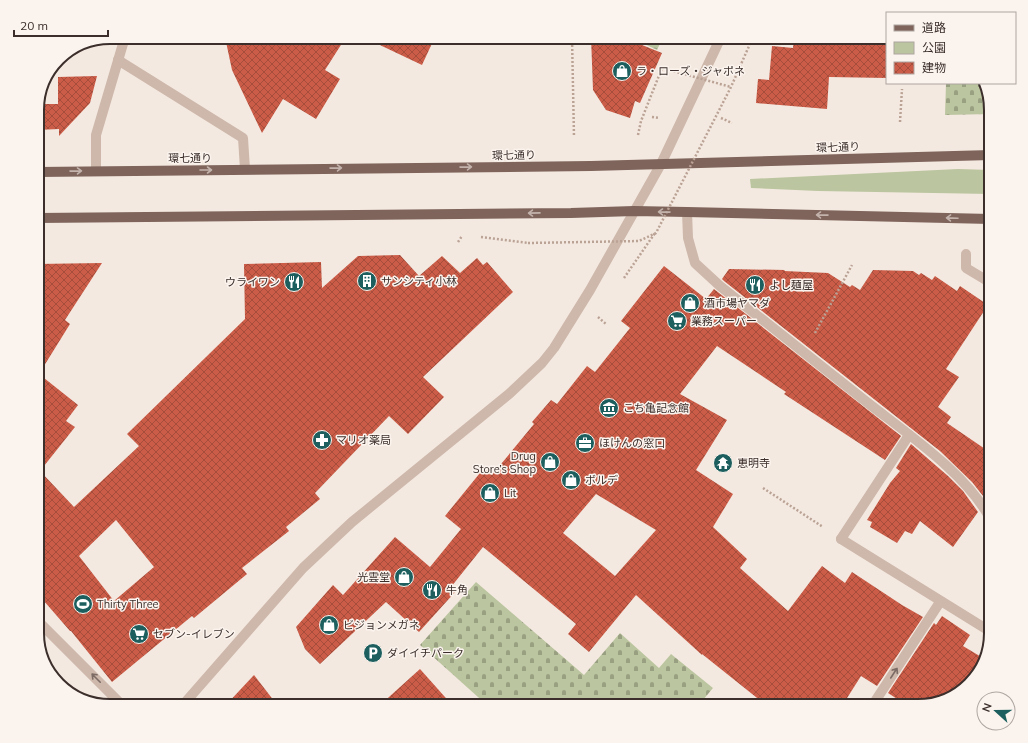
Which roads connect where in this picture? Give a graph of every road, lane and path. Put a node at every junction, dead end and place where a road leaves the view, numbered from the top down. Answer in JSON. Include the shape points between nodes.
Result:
{"nodes":[{"id":1,"x":123,"y":44,"type":"edge"},
{"id":2,"x":572,"y":44,"type":"edge"},
{"id":3,"x":718,"y":44,"type":"edge"},
{"id":4,"x":750,"y":44,"type":"edge"},
{"id":5,"x":118,"y":60,"type":"junction"},
{"id":6,"x":731,"y":87,"type":"junction"},
{"id":7,"x":902,"y":88,"type":"dead end"},
{"id":8,"x":721,"y":118,"type":"dead end"},
{"id":9,"x":900,"y":122,"type":"dead end"},
{"id":10,"x":732,"y":123,"type":"dead end"},
{"id":11,"x":638,"y":135,"type":"dead end"},
{"id":12,"x":574,"y":137,"type":"dead end"},
{"id":13,"x":984,"y":155,"type":"edge"},
{"id":14,"x":661,"y":164,"type":"junction"},
{"id":15,"x":245,"y":169,"type":"junction"},
{"id":16,"x":96,"y":170,"type":"junction"},
{"id":17,"x":44,"y":172,"type":"edge"},
{"id":18,"x":634,"y":211,"type":"junction"},
{"id":19,"x":687,"y":212,"type":"junction"},
{"id":20,"x":44,"y":218,"type":"edge"},
{"id":21,"x":984,"y":219,"type":"edge"},
{"id":22,"x":656,"y":233,"type":"junction"},
{"id":23,"x":463,"y":235,"type":"dead end"},
{"id":24,"x":477,"y":237,"type":"dead end"},
{"id":25,"x":458,"y":242,"type":"dead end"},
{"id":26,"x":966,"y":254,"type":"dead end"},
{"id":27,"x":852,"y":265,"type":"dead end"},
{"id":28,"x":984,"y":279,"type":"edge"},
{"id":29,"x":620,"y":282,"type":"dead end"},
{"id":30,"x":804,"y":352,"type":"junction"},
{"id":31,"x":909,"y":435,"type":"junction"},
{"id":32,"x":763,"y":488,"type":"dead end"},
{"id":33,"x":984,"y":507,"type":"edge"},
{"id":34,"x":841,"y":538,"type":"junction"},
{"id":35,"x":940,"y":602,"type":"junction"},
{"id":36,"x":44,"y":627,"type":"edge"},
{"id":37,"x":984,"y":628,"type":"edge"},
{"id":38,"x":116,"y":699,"type":"edge"},
{"id":39,"x":188,"y":699,"type":"edge"},
{"id":40,"x":877,"y":699,"type":"edge"}],
"edges":[{"from":1,"to":5,"type":"street"},
{"from":2,"to":12,"type":"path"},
{"from":3,"to":14,"type":"street"},
{"from":4,"to":6,"type":"path","bridge":true},
{"from":5,"to":15,"type":"street","via":[[243,138]]},
{"from":5,"to":16,"type":"street","via":[[96,135]]},
{"from":6,"to":11,"type":"path","bridge":true,"via":[[662,68]]},
{"from":6,"to":22,"type":"path","bridge":true},
{"from":7,"to":9,"type":"path"},
{"from":8,"to":10,"type":"path"},
{"from":13,"to":14,"type":"main road","name":"環七通り"},
{"from":15,"to":14,"type":"main road","name":"環七通り","one_way":true},
{"from":14,"to":18,"type":"street"},
{"from":16,"to":15,"type":"main road","name":"環七通り","one_way":true},
{"from":17,"to":16,"type":"main road","name":"環七通り","one_way":true},
{"from":19,"to":18,"type":"main road","one_way":true},
{"from":18,"to":20,"type":"main road","one_way":true},
{"from":18,"to":39,"type":"street","via":[[590,290],[542,363],[509,394],[352,522],[303,568]]},
{"from":21,"to":19,"type":"main road","one_way":true},
{"from":19,"to":30,"type":"street","via":[[688,238],[695,263],[720,286]]},
{"from":22,"to":24,"type":"path","bridge":true,"via":[[639,241],[528,244]]},
{"from":22,"to":29,"type":"path"},
{"from":23,"to":25,"type":"path"},
{"from":26,"to":28,"type":"street","via":[[966,268]]},
{"from":27,"to":30,"type":"path"},
{"from":30,"to":31,"type":"street"},
{"from":31,"to":33,"type":"street","via":[[956,474]]},
{"from":31,"to":34,"type":"street"},
{"from":32,"to":34,"type":"path"},
{"from":34,"to":35,"type":"street"},
{"from":35,"to":37,"type":"street"},
{"from":40,"to":35,"type":"street","one_way":true},
{"from":38,"to":36,"type":"street","one_way":true}]}
